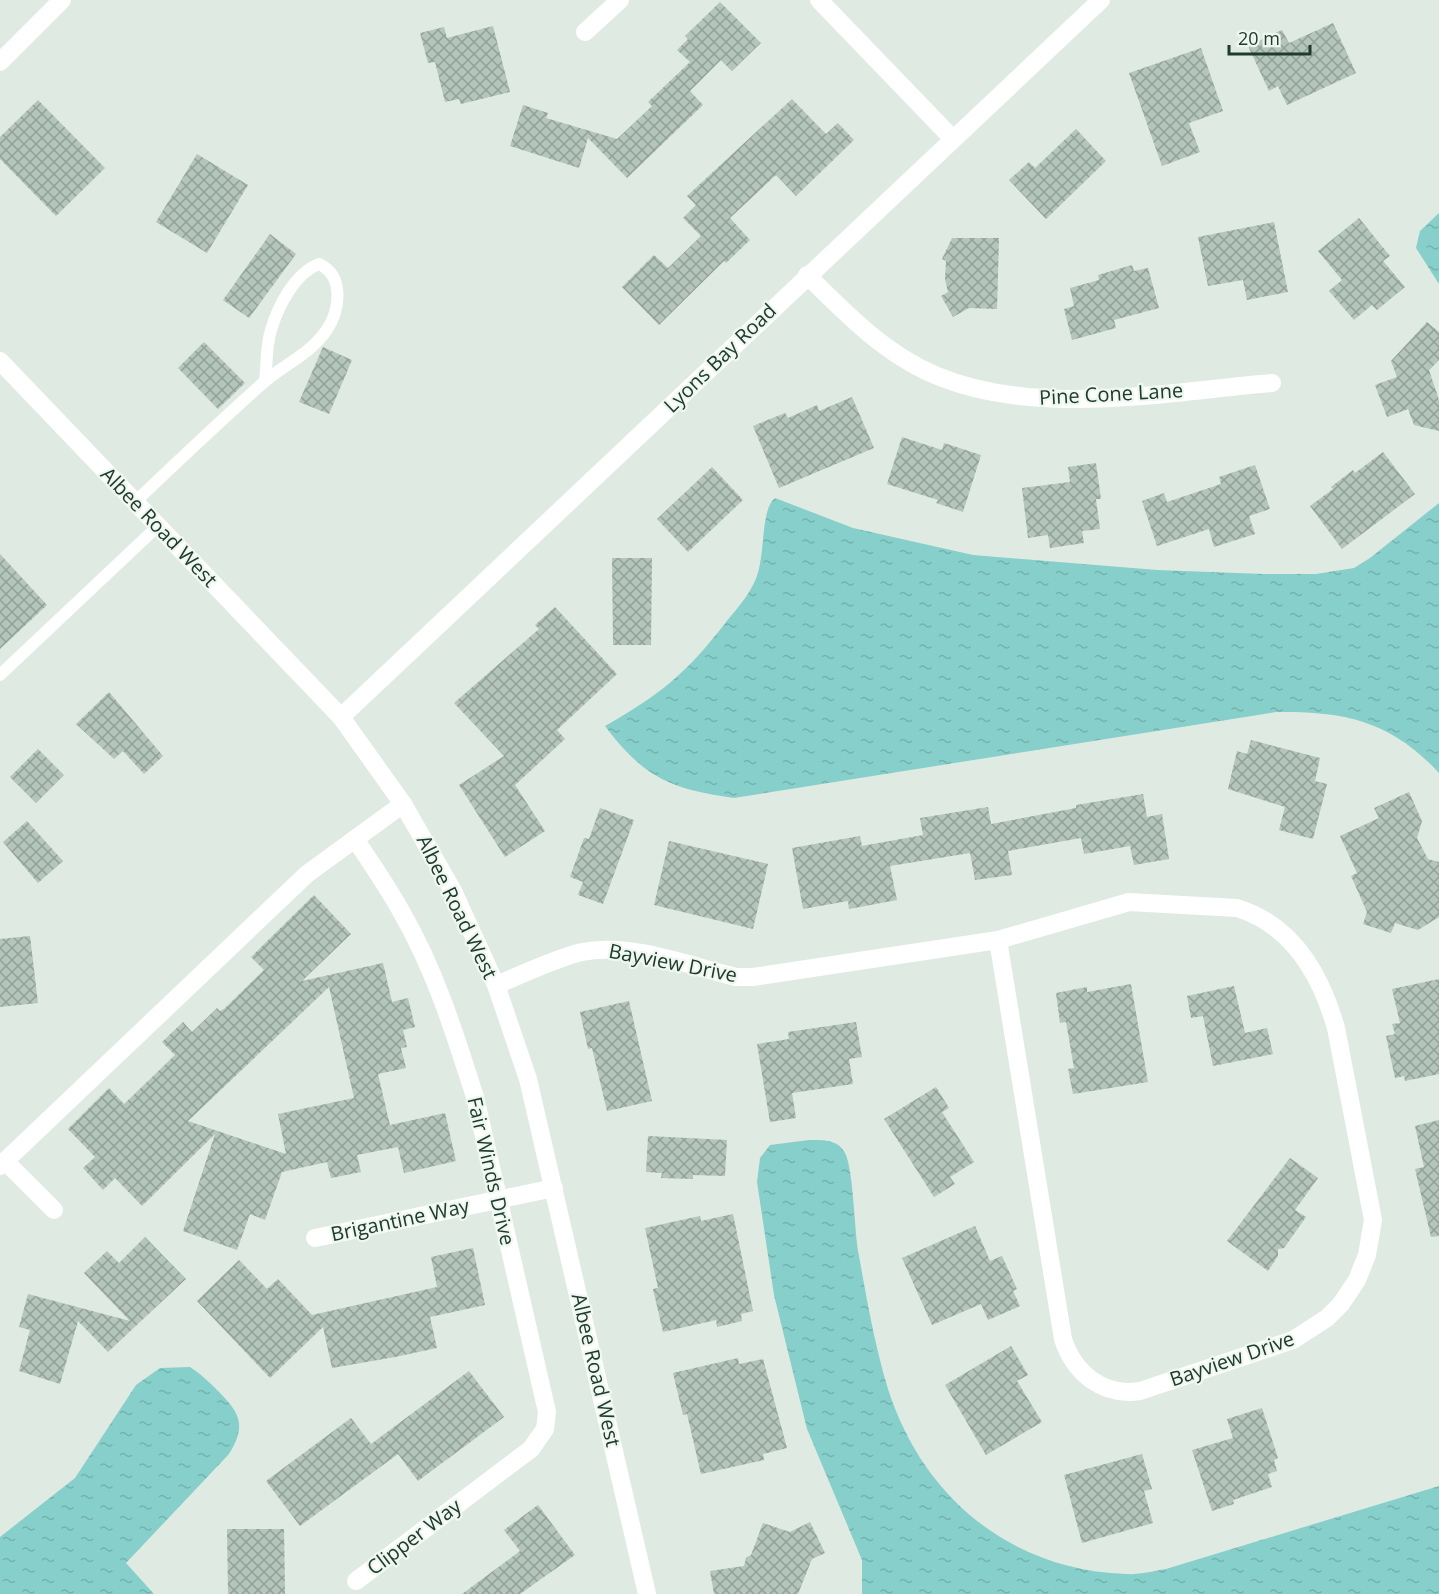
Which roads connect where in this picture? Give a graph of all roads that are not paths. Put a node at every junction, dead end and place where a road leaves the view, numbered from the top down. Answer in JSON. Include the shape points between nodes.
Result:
{"nodes":[{"id":1,"x":62,"y":0,"type":"edge"},
{"id":2,"x":620,"y":0,"type":"edge"},
{"id":3,"x":819,"y":0,"type":"edge"},
{"id":4,"x":1101,"y":0,"type":"edge"},
{"id":5,"x":585,"y":32,"type":"dead end"},
{"id":6,"x":0,"y":62,"type":"edge"},
{"id":7,"x":952,"y":138,"type":"junction"},
{"id":8,"x":807,"y":275,"type":"junction"},
{"id":9,"x":0,"y":361,"type":"edge"},
{"id":10,"x":265,"y":381,"type":"junction"},
{"id":11,"x":1272,"y":383,"type":"dead end"},
{"id":12,"x":135,"y":502,"type":"junction"},
{"id":13,"x":158,"y":526,"type":"junction"},
{"id":14,"x":0,"y":675,"type":"edge"},
{"id":15,"x":341,"y":717,"type":"junction"},
{"id":16,"x":403,"y":804,"type":"junction"},
{"id":17,"x":355,"y":839,"type":"junction"},
{"id":18,"x":998,"y":940,"type":"junction"},
{"id":19,"x":496,"y":985,"type":"junction"},
{"id":20,"x":3,"y":1163,"type":"edge"},
{"id":21,"x":554,"y":1188,"type":"junction"},
{"id":22,"x":498,"y":1200,"type":"junction"},
{"id":23,"x":54,"y":1210,"type":"dead end"},
{"id":24,"x":315,"y":1238,"type":"dead end"},
{"id":25,"x":473,"y":1494,"type":"joint"},
{"id":26,"x":356,"y":1581,"type":"dead end"},
{"id":27,"x":647,"y":1594,"type":"edge"}],
"edges":[{"from":1,"to":6,"type":"street"},
{"from":2,"to":5,"type":"street"},
{"from":3,"to":7,"type":"street"},
{"from":4,"to":7,"type":"street","name":"Lyons Bay Road"},
{"from":7,"to":8,"type":"street","name":"Lyons Bay Road"},
{"from":8,"to":11,"type":"street","name":"Pine Cone Lane","via":[[865,331],[899,356],[934,375],[971,388],[1016,396],[1088,399]]},
{"from":8,"to":15,"type":"street","name":"Lyons Bay Road"},
{"from":9,"to":12,"type":"street","name":"Albee Road West"},
{"from":10,"to":10,"type":"lane","via":[[298,359],[326,331],[336,314],[337,289],[328,268],[319,264],[310,267],[284,298],[270,331]]},
{"from":10,"to":12,"type":"lane"},
{"from":12,"to":13,"type":"street","name":"Albee Road West"},
{"from":13,"to":14,"type":"lane"},
{"from":13,"to":15,"type":"street","name":"Albee Road West"},
{"from":15,"to":16,"type":"street","name":"Albee Road West"},
{"from":16,"to":17,"type":"street"},
{"from":16,"to":19,"type":"street","name":"Albee Road West","via":[[453,891]]},
{"from":17,"to":20,"type":"street","via":[[307,874]]},
{"from":17,"to":22,"type":"street","name":"Fair Winds Drive","via":[[403,913],[439,991],[475,1097]]},
{"from":18,"to":18,"type":"street","name":"Bayview Drive","via":[[1063,1339],[1067,1352],[1085,1375],[1117,1392],[1140,1391],[1293,1340],[1327,1318],[1357,1280],[1367,1255],[1373,1220],[1336,1028],[1328,999],[1304,956],[1263,918],[1250,912],[1148,903],[1113,905]]},
{"from":18,"to":19,"type":"street","name":"Bayview Drive","via":[[753,977],[736,977],[628,951],[604,949],[581,952]]},
{"from":19,"to":21,"type":"street","name":"Albee Road West","via":[[528,1079]]},
{"from":20,"to":23,"type":"street"},
{"from":21,"to":22,"type":"street","name":"Brigantine Way"},
{"from":21,"to":27,"type":"street","name":"Albee Road West"},
{"from":22,"to":24,"type":"street","name":"Brigantine Way"},
{"from":22,"to":25,"type":"street","name":"Fair Winds Drive","via":[[547,1412],[545,1429],[531,1449]]},
{"from":25,"to":26,"type":"street","name":"Clipper Way"}]}
